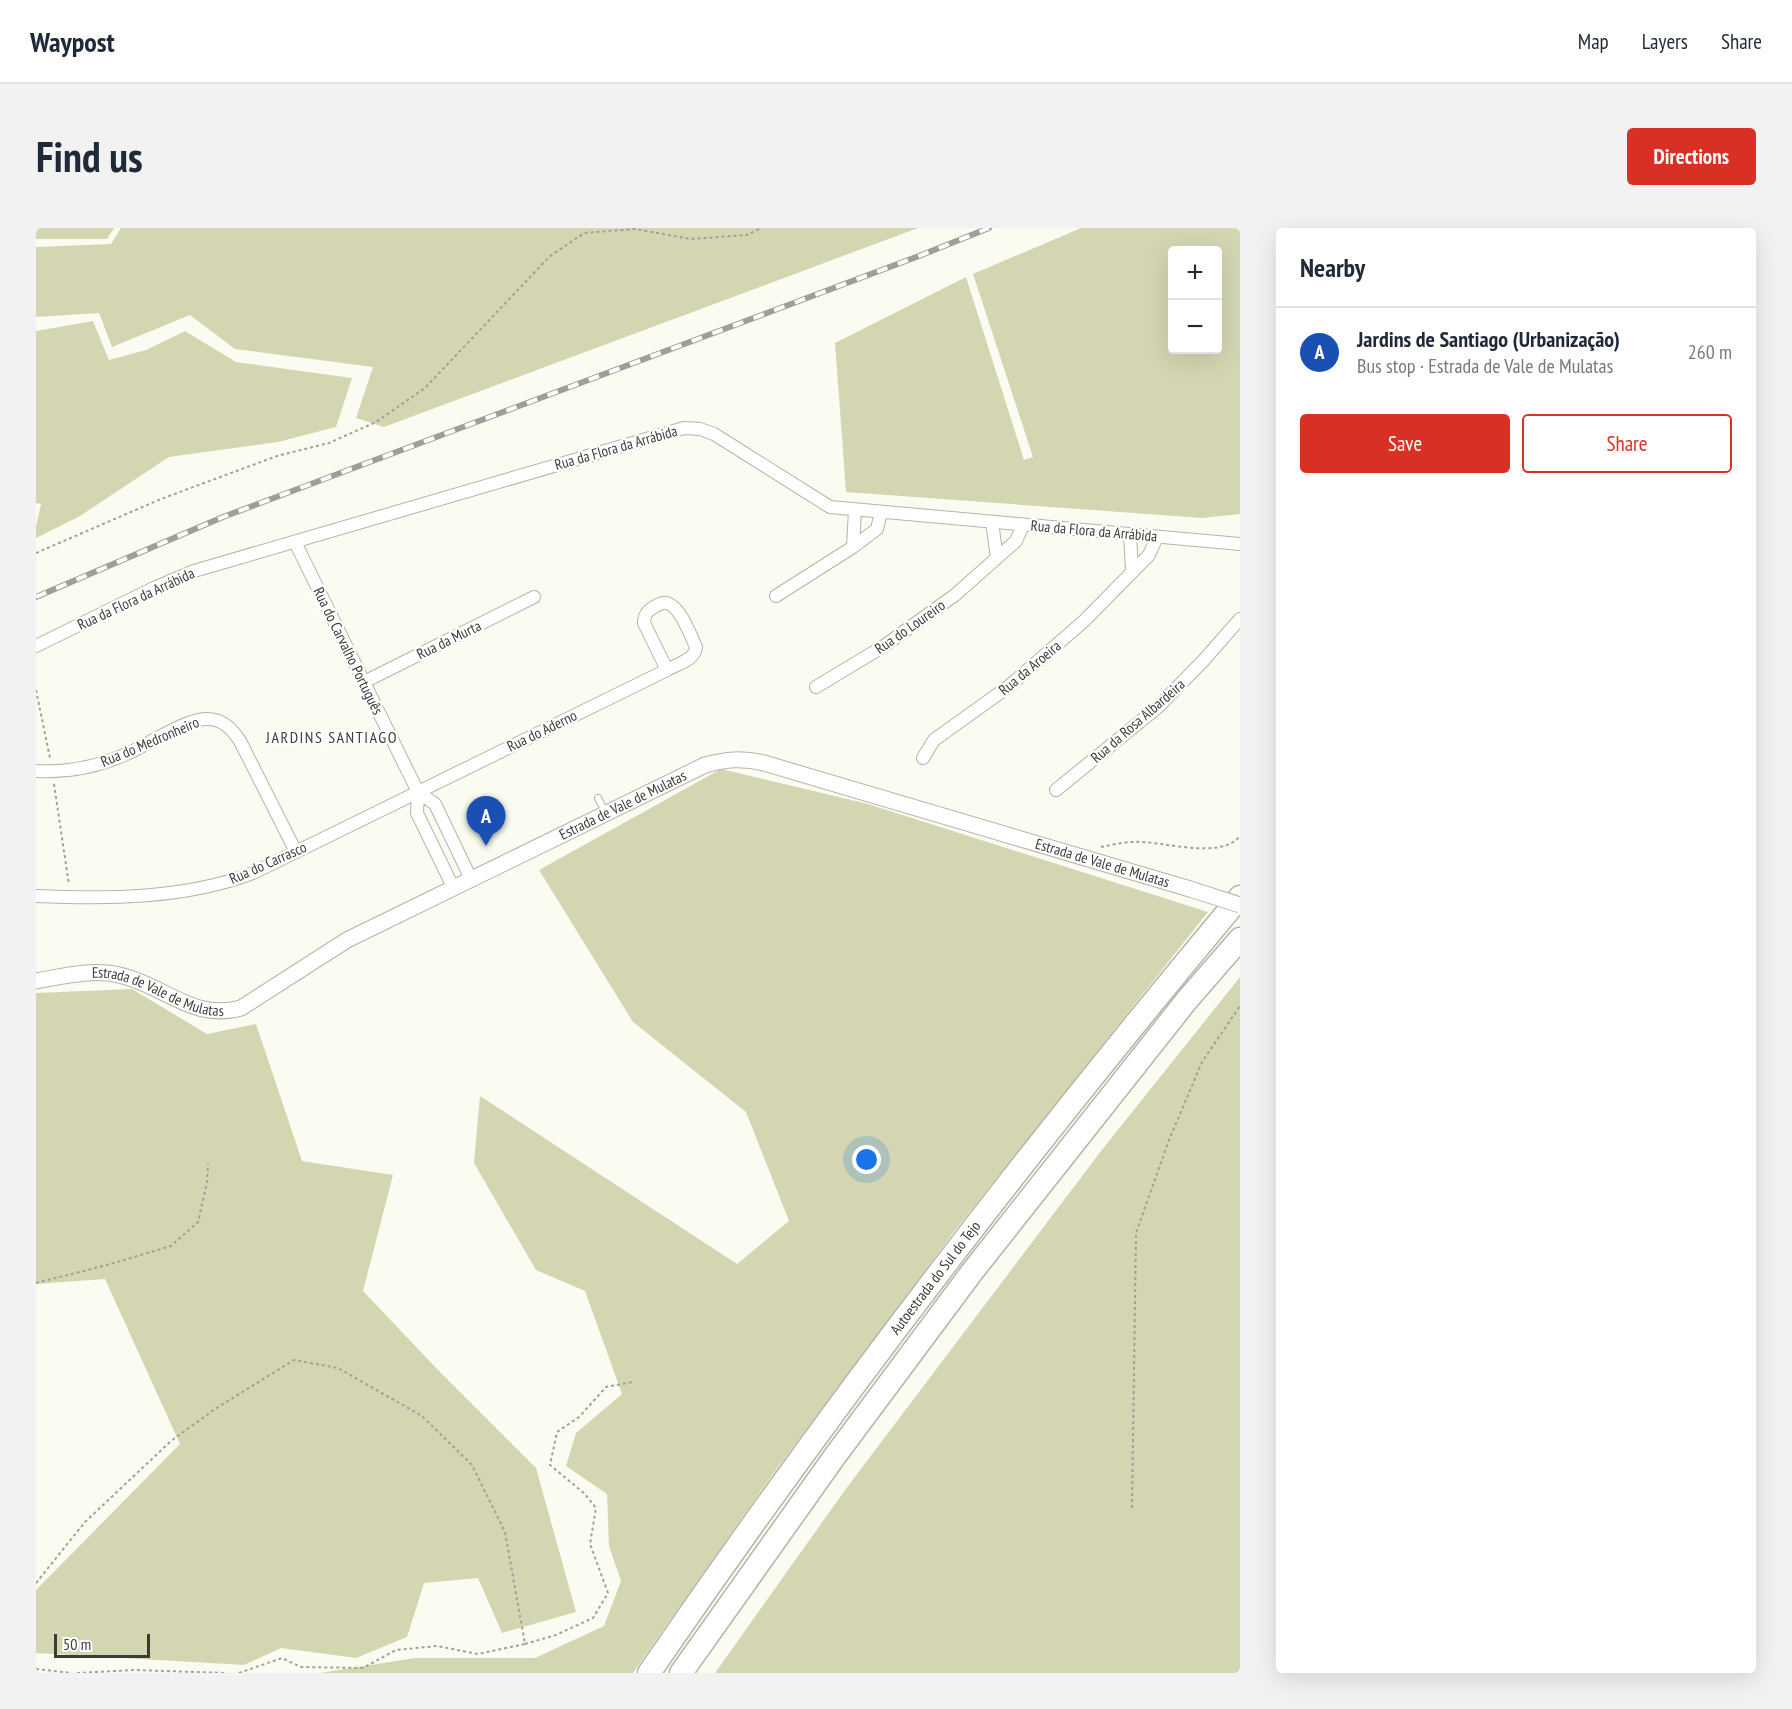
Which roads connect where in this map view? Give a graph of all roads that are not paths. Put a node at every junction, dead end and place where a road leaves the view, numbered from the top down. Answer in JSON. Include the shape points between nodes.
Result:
{"nodes":[{"id":1,"x":855,"y":510,"type":"junction"},
{"id":2,"x":881,"y":512,"type":"junction"},
{"id":3,"x":992,"y":522,"type":"junction"},
{"id":4,"x":1023,"y":525,"type":"junction"},
{"id":5,"x":1130,"y":534,"type":"junction"},
{"id":6,"x":1157,"y":537,"type":"junction"},
{"id":7,"x":295,"y":542,"type":"junction"},
{"id":8,"x":1240,"y":544,"type":"edge"},
{"id":9,"x":853,"y":547,"type":"junction"},
{"id":10,"x":997,"y":558,"type":"junction"},
{"id":11,"x":1132,"y":570,"type":"junction"},
{"id":12,"x":776,"y":596,"type":"dead end"},
{"id":13,"x":534,"y":597,"type":"dead end"},
{"id":14,"x":1240,"y":619,"type":"edge"},
{"id":15,"x":36,"y":646,"type":"edge"},
{"id":16,"x":667,"y":670,"type":"junction"},
{"id":17,"x":364,"y":682,"type":"junction"},
{"id":18,"x":816,"y":687,"type":"dead end"},
{"id":19,"x":923,"y":758,"type":"dead end"},
{"id":20,"x":36,"y":771,"type":"edge"},
{"id":21,"x":1056,"y":790,"type":"dead end"},
{"id":22,"x":418,"y":792,"type":"junction"},
{"id":23,"x":598,"y":798,"type":"dead end"},
{"id":24,"x":606,"y":813,"type":"junction"},
{"id":25,"x":296,"y":852,"type":"junction"},
{"id":26,"x":460,"y":856,"type":"junction"},
{"id":27,"x":442,"y":864,"type":"junction"},
{"id":28,"x":471,"y":879,"type":"junction"},
{"id":29,"x":453,"y":887,"type":"junction"},
{"id":30,"x":36,"y":896,"type":"edge"},
{"id":31,"x":1240,"y":897,"type":"edge"},
{"id":32,"x":1240,"y":905,"type":"edge"},
{"id":33,"x":1240,"y":939,"type":"edge"},
{"id":34,"x":36,"y":981,"type":"edge"},
{"id":35,"x":649,"y":1673,"type":"edge"},
{"id":36,"x":681,"y":1673,"type":"edge"}],
"edges":[{"from":1,"to":2,"type":"street","name":"Rua da Flora da Arrábida"},
{"from":1,"to":7,"type":"street","name":"Rua da Flora da Arrábida","via":[[830,507],[714,435],[684,428]]},
{"from":1,"to":9,"type":"street"},
{"from":2,"to":3,"type":"street","name":"Rua da Flora da Arrábida"},
{"from":2,"to":9,"type":"street","via":[[877,529]]},
{"from":3,"to":4,"type":"street","name":"Rua da Flora da Arrábida"},
{"from":3,"to":10,"type":"street"},
{"from":4,"to":5,"type":"street","name":"Rua da Flora da Arrábida"},
{"from":4,"to":10,"type":"street","name":"Rua do Loureiro","via":[[1016,541]]},
{"from":5,"to":6,"type":"street","name":"Rua da Flora da Arrábida"},
{"from":5,"to":11,"type":"street"},
{"from":6,"to":8,"type":"street","name":"Rua da Flora da Arrábida"},
{"from":6,"to":11,"type":"street","name":"Rua da Aroeira","via":[[1149,555]]},
{"from":7,"to":15,"type":"street","name":"Rua da Flora da Arrábida","via":[[175,578]]},
{"from":7,"to":17,"type":"street","name":"Rua do Carvalho Português"},
{"from":9,"to":12,"type":"street"},
{"from":10,"to":18,"type":"street","name":"Rua do Loureiro","via":[[912,627]]},
{"from":11,"to":19,"type":"street","name":"Rua da Aroeira","via":[[1051,651],[934,740]]},
{"from":13,"to":17,"type":"street","name":"Rua da Murta"},
{"from":14,"to":21,"type":"street","name":"Rua da Rosa Albardeira","via":[[1158,707]]},
{"from":16,"to":16,"type":"street","name":"Rua do Aderno","via":[[692,657],[696,649],[677,609],[664,603],[649,609],[644,620]]},
{"from":16,"to":22,"type":"street","name":"Rua do Aderno"},
{"from":17,"to":22,"type":"street","name":"Rua do Carvalho Português"},
{"from":20,"to":25,"type":"street","name":"Rua do Medronheiro","via":[[73,770],[103,763],[190,722],[217,720],[234,731],[240,741]]},
{"from":22,"to":25,"type":"street","name":"Rua do Carrasco"},
{"from":22,"to":26,"type":"street","name":"Rua do Carvalho Português","via":[[435,804]]},
{"from":22,"to":27,"type":"street","name":"Rua do Carvalho Português","via":[[417,813]]},
{"from":23,"to":24,"type":"lane"},
{"from":24,"to":28,"type":"street","name":"Estrada de Vale de Mulatas"},
{"from":24,"to":32,"type":"street","name":"Estrada de Vale de Mulatas","bridge":true,"via":[[705,765],[722,760],[751,760]]},
{"from":25,"to":30,"type":"street","name":"Rua do Carrasco","via":[[253,873],[210,886],[144,894]]},
{"from":26,"to":27,"type":"street"},
{"from":26,"to":28,"type":"street","name":"Rua do Carvalho Português"},
{"from":27,"to":29,"type":"street","name":"Rua do Carvalho Português"},
{"from":28,"to":29,"type":"street","name":"Estrada de Vale de Mulatas"},
{"from":29,"to":34,"type":"street","name":"Estrada de Vale de Mulatas","via":[[347,940],[257,999],[226,1012],[198,1008],[138,981],[108,973],[80,973]]},
{"from":31,"to":35,"type":"highway","name":"Autoestrada do Sul do Tejo","via":[[1098,1069],[923,1293],[817,1434]]},
{"from":33,"to":36,"type":"highway","name":"Autoestrada do Sul do Tejo","via":[[1187,1000],[972,1272]]}]}
